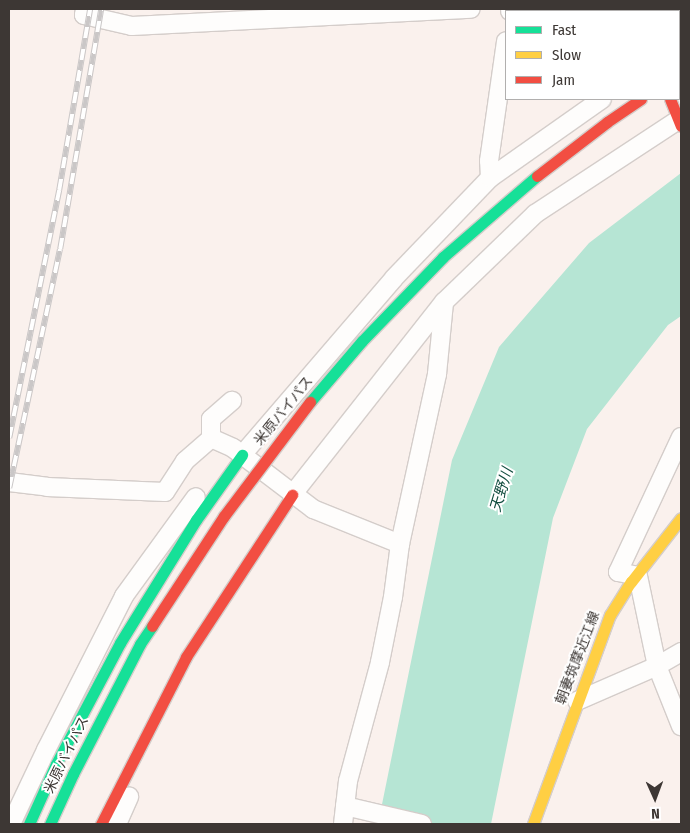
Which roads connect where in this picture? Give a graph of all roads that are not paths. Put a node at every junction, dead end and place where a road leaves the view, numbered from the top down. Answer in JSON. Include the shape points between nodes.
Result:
{"nodes":[{"id":1,"x":85,"y":9,"type":"edge"},
{"id":2,"x":471,"y":9,"type":"edge"},
{"id":3,"x":505,"y":48,"type":"edge"},
{"id":4,"x":601,"y":100,"type":"edge"},
{"id":5,"x":640,"y":100,"type":"edge"},
{"id":6,"x":670,"y":100,"type":"edge"},
{"id":7,"x":680,"y":123,"type":"edge"},
{"id":8,"x":490,"y":178,"type":"junction"},
{"id":9,"x":444,"y":302,"type":"junction"},
{"id":10,"x":232,"y":401,"type":"dead end"},
{"id":11,"x":681,"y":437,"type":"edge"},
{"id":12,"x":212,"y":438,"type":"junction"},
{"id":13,"x":238,"y":452,"type":"junction"},
{"id":14,"x":9,"y":482,"type":"edge"},
{"id":15,"x":298,"y":499,"type":"junction"},
{"id":16,"x":681,"y":518,"type":"edge"},
{"id":17,"x":400,"y":544,"type":"junction"},
{"id":18,"x":638,"y":576,"type":"junction"},
{"id":19,"x":681,"y":652,"type":"edge"},
{"id":20,"x":657,"y":666,"type":"junction"},
{"id":21,"x":577,"y":701,"type":"junction"},
{"id":22,"x":681,"y":726,"type":"edge"},
{"id":23,"x":354,"y":808,"type":"junction"},
{"id":24,"x":11,"y":824,"type":"edge"},
{"id":25,"x":29,"y":824,"type":"edge"},
{"id":26,"x":50,"y":824,"type":"edge"},
{"id":27,"x":101,"y":824,"type":"edge"},
{"id":28,"x":117,"y":824,"type":"edge"},
{"id":29,"x":343,"y":824,"type":"edge"},
{"id":30,"x":422,"y":824,"type":"edge"},
{"id":31,"x":533,"y":824,"type":"edge"}],
"edges":[{"from":1,"to":2,"type":"street","via":[[84,14],[132,26]]},
{"from":3,"to":8,"type":"street"},
{"from":4,"to":8,"type":"street"},
{"from":5,"to":26,"type":"main road","name":"米原バイパス","bridge":true,"via":[[529,183],[443,257],[362,340],[290,426],[224,516],[140,644]]},
{"from":6,"to":7,"type":"main road"},
{"from":7,"to":9,"type":"street","via":[[536,214]]},
{"from":8,"to":13,"type":"street","via":[[394,278]]},
{"from":9,"to":15,"type":"street"},
{"from":9,"to":17,"type":"street","via":[[437,374]]},
{"from":10,"to":12,"type":"street","via":[[211,418]]},
{"from":11,"to":18,"type":"street","via":[[618,572]]},
{"from":12,"to":13,"type":"street"},
{"from":12,"to":14,"type":"street","via":[[185,461],[165,492],[47,487]]},
{"from":13,"to":15,"type":"street"},
{"from":13,"to":24,"type":"street","via":[[124,596]]},
{"from":13,"to":25,"type":"main road","via":[[120,642],[56,764]]},
{"from":15,"to":17,"type":"street","via":[[313,509]]},
{"from":15,"to":27,"type":"main road","via":[[238,578],[186,658]]},
{"from":15,"to":28,"type":"street","via":[[198,663]]},
{"from":16,"to":18,"type":"main road","name":"朝妻筑摩近江線"},
{"from":17,"to":23,"type":"street","via":[[380,662],[348,781]]},
{"from":18,"to":20,"type":"street"},
{"from":18,"to":21,"type":"main road","name":"朝妻筑摩近江線","via":[[610,615]]},
{"from":19,"to":20,"type":"street"},
{"from":20,"to":21,"type":"street"},
{"from":20,"to":22,"type":"street"},
{"from":21,"to":31,"type":"main road","name":"朝妻筑摩近江線"},
{"from":23,"to":29,"type":"street"},
{"from":23,"to":30,"type":"street"}]}
